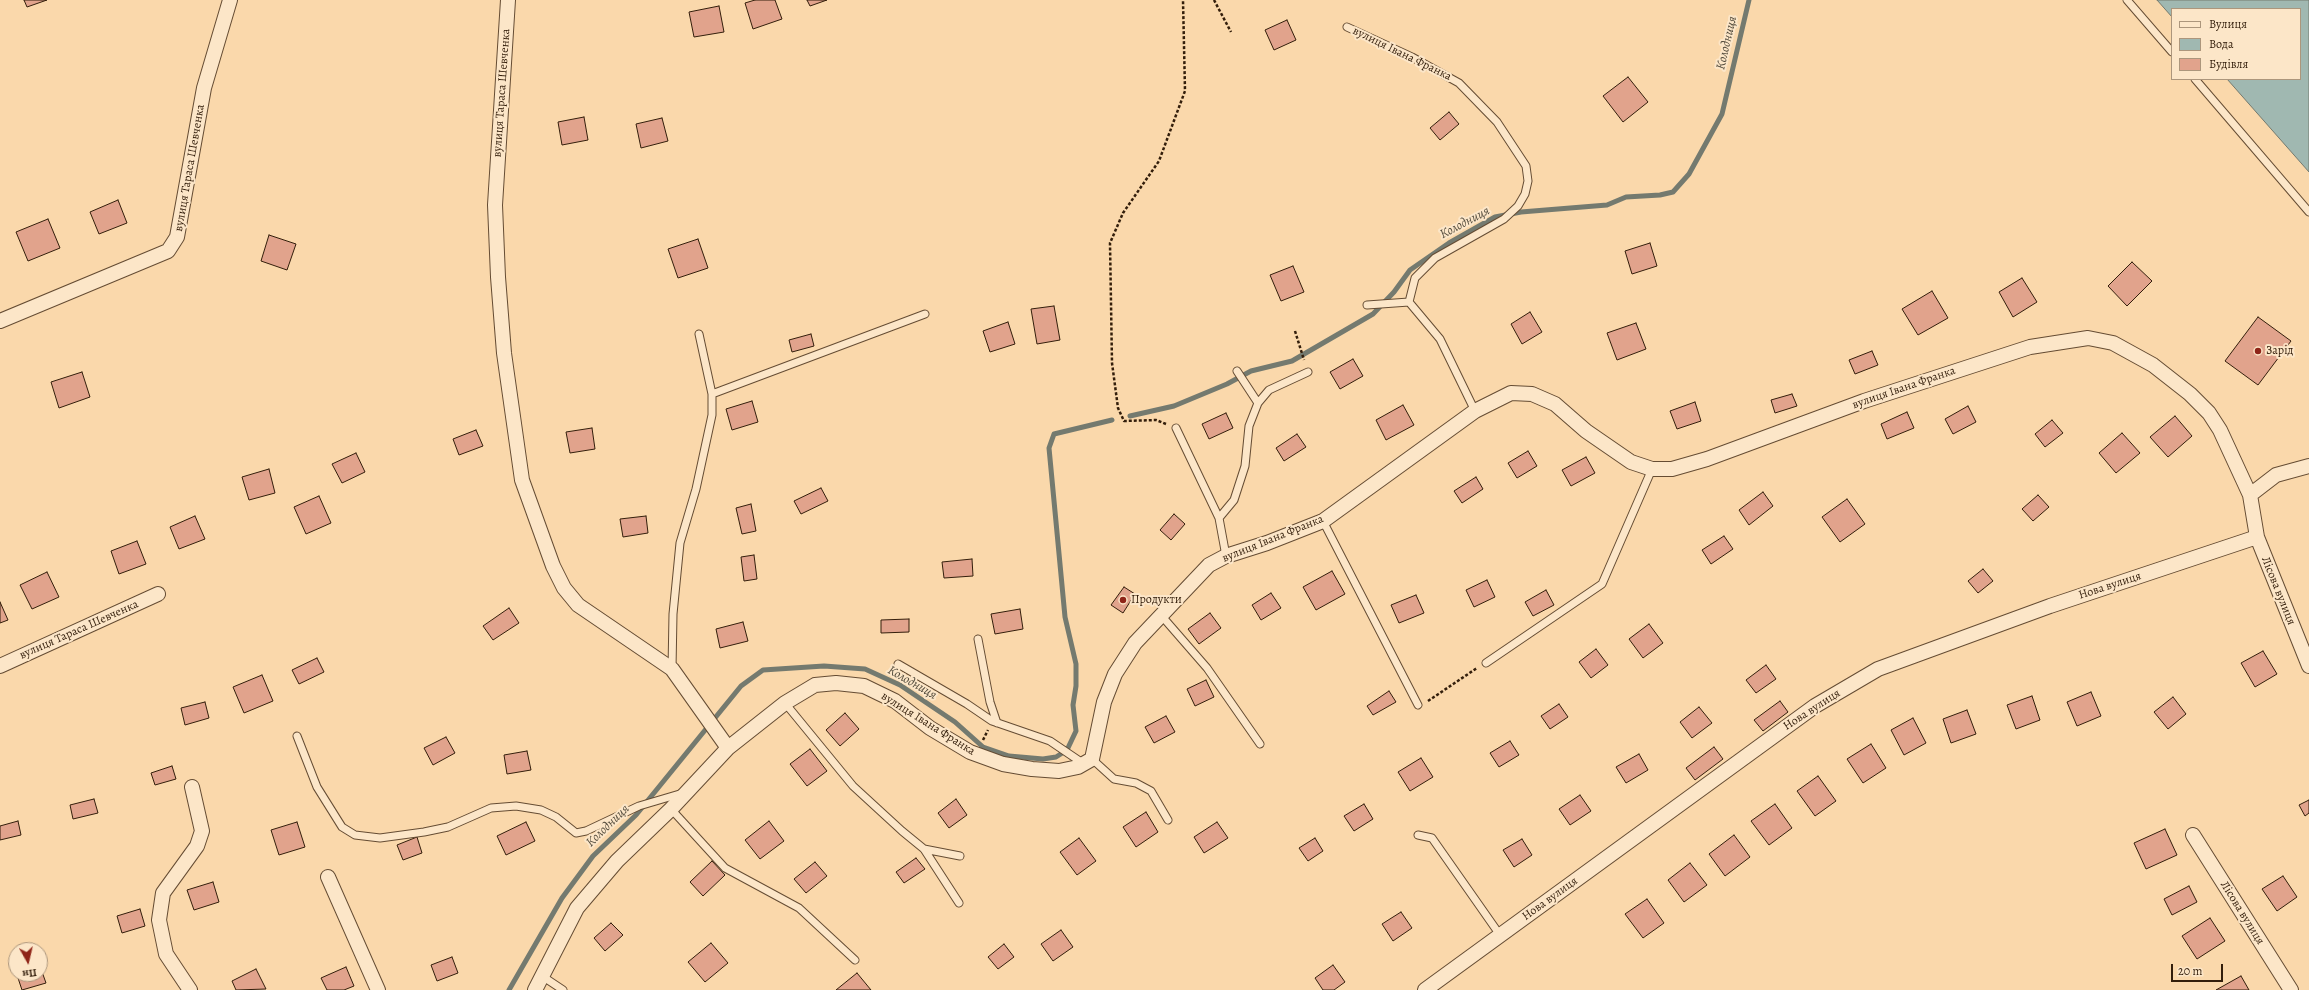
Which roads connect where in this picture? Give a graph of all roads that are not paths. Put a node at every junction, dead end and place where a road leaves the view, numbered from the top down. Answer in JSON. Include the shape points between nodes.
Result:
{"nodes":[{"id":1,"x":230,"y":0,"type":"edge"},
{"id":2,"x":508,"y":0,"type":"edge"},
{"id":3,"x":2127,"y":0,"type":"edge"},
{"id":4,"x":1347,"y":27,"type":"dead end"},
{"id":5,"x":2171,"y":51,"type":"edge"},
{"id":6,"x":2196,"y":80,"type":"edge"},
{"id":7,"x":2309,"y":212,"type":"edge"},
{"id":8,"x":1409,"y":302,"type":"junction"},
{"id":9,"x":1367,"y":305,"type":"dead end"},
{"id":10,"x":925,"y":314,"type":"dead end"},
{"id":11,"x":0,"y":321,"type":"edge"},
{"id":12,"x":699,"y":334,"type":"dead end"},
{"id":13,"x":1237,"y":371,"type":"dead end"},
{"id":14,"x":1308,"y":372,"type":"road end"},
{"id":15,"x":712,"y":394,"type":"junction"},
{"id":16,"x":1258,"y":403,"type":"junction"},
{"id":17,"x":1474,"y":411,"type":"junction"},
{"id":18,"x":1176,"y":428,"type":"road end"},
{"id":19,"x":2309,"y":466,"type":"edge"},
{"id":20,"x":1652,"y":469,"type":"junction"},
{"id":21,"x":2250,"y":495,"type":"junction"},
{"id":22,"x":1219,"y":518,"type":"junction"},
{"id":23,"x":1323,"y":521,"type":"junction"},
{"id":24,"x":2257,"y":537,"type":"junction"},
{"id":25,"x":1226,"y":556,"type":"junction"},
{"id":26,"x":158,"y":594,"type":"dead end"},
{"id":27,"x":1160,"y":614,"type":"junction"},
{"id":28,"x":978,"y":639,"type":"dead end"},
{"id":29,"x":1486,"y":662,"type":"road end"},
{"id":30,"x":898,"y":664,"type":"dead end"},
{"id":31,"x":0,"y":666,"type":"edge"},
{"id":32,"x":2309,"y":666,"type":"edge"},
{"id":33,"x":672,"y":669,"type":"junction"},
{"id":34,"x":785,"y":703,"type":"junction"},
{"id":35,"x":1418,"y":705,"type":"road end"},
{"id":36,"x":994,"y":722,"type":"junction"},
{"id":37,"x":297,"y":736,"type":"dead end"},
{"id":38,"x":724,"y":743,"type":"junction"},
{"id":39,"x":1260,"y":744,"type":"dead end"},
{"id":40,"x":1084,"y":760,"type":"junction"},
{"id":41,"x":192,"y":787,"type":"dead end"},
{"id":42,"x":670,"y":803,"type":"junction"},
{"id":43,"x":1168,"y":820,"type":"dead end"},
{"id":44,"x":2193,"y":835,"type":"dead end"},
{"id":45,"x":1418,"y":836,"type":"dead end"},
{"id":46,"x":924,"y":849,"type":"junction"},
{"id":47,"x":960,"y":856,"type":"dead end"},
{"id":48,"x":328,"y":877,"type":"dead end"},
{"id":49,"x":959,"y":904,"type":"dead end"},
{"id":50,"x":1500,"y":935,"type":"junction"},
{"id":51,"x":854,"y":960,"type":"dead end"},
{"id":52,"x":542,"y":976,"type":"junction"},
{"id":53,"x":190,"y":990,"type":"edge"},
{"id":54,"x":378,"y":990,"type":"edge"},
{"id":55,"x":535,"y":990,"type":"edge"},
{"id":56,"x":563,"y":990,"type":"edge"},
{"id":57,"x":1425,"y":990,"type":"edge"},
{"id":58,"x":2290,"y":990,"type":"edge"}],
"edges":[{"from":1,"to":11,"type":"street","name":"вулиця Тараса Шевченка","via":[[204,88],[177,237],[168,251]]},
{"from":2,"to":33,"type":"street","name":"вулиця Тараса Шевченка","via":[[495,204],[504,353],[522,480],[553,566],[564,588],[578,606]]},
{"from":3,"to":5,"type":"lane"},
{"from":4,"to":8,"type":"lane","name":"вулиця Івана Франка","via":[[1412,57],[1459,83],[1497,122],[1526,166],[1528,181],[1525,194],[1518,206],[1504,220],[1435,258],[1415,278]]},
{"from":6,"to":7,"type":"lane"},
{"from":8,"to":9,"type":"lane"},
{"from":8,"to":17,"type":"lane","via":[[1440,339]]},
{"from":10,"to":15,"type":"lane"},
{"from":12,"to":15,"type":"lane"},
{"from":13,"to":16,"type":"lane"},
{"from":14,"to":16,"type":"lane","via":[[1269,390]]},
{"from":15,"to":33,"type":"lane","via":[[712,415],[696,489],[680,542],[673,614]]},
{"from":16,"to":22,"type":"lane","via":[[1249,426],[1241,480],[1234,500]]},
{"from":17,"to":20,"type":"street","name":"вулиця Івана Франка","via":[[1511,393],[1532,394],[1555,404],[1631,462]]},
{"from":17,"to":23,"type":"street","name":"вулиця Івана Франка"},
{"from":18,"to":22,"type":"lane"},
{"from":19,"to":21,"type":"street","via":[[2276,475]]},
{"from":20,"to":21,"type":"street","name":"вулиця Івана Франка","via":[[1672,469],[1707,459],[1864,401],[2030,347],[2088,338],[2113,343],[2153,365],[2190,394],[2209,413],[2220,430]]},
{"from":20,"to":29,"type":"lane","via":[[1602,584]]},
{"from":21,"to":24,"type":"street","name":"вулиця Івана Франка"},
{"from":22,"to":25,"type":"lane"},
{"from":23,"to":25,"type":"street","name":"вулиця Івана Франка","via":[[1267,544]]},
{"from":23,"to":35,"type":"lane"},
{"from":24,"to":32,"type":"street","name":"Лісова вулиця"},
{"from":24,"to":50,"type":"street","name":"Нова вулиця","via":[[2050,606],[1878,669],[1815,706]]},
{"from":25,"to":27,"type":"street","name":"вулиця Івана Франка","via":[[1209,565]]},
{"from":26,"to":31,"type":"street","name":"вулиця Тараса Шевченка"},
{"from":27,"to":39,"type":"lane","via":[[1207,668]]},
{"from":27,"to":40,"type":"street","name":"вулиця Івана Франка","via":[[1135,643],[1115,674]]},
{"from":28,"to":36,"type":"lane"},
{"from":30,"to":36,"type":"lane"},
{"from":33,"to":38,"type":"street"},
{"from":34,"to":38,"type":"street","name":"вулиця Івана Франка"},
{"from":34,"to":40,"type":"street","name":"вулиця Івана Франка","via":[[815,685],[836,683],[864,686],[895,701],[930,728],[977,755],[1003,764],[1058,771],[1078,767]]},
{"from":34,"to":46,"type":"lane","via":[[853,786]]},
{"from":36,"to":40,"type":"lane","via":[[1050,741]]},
{"from":37,"to":42,"type":"lane","via":[[317,787],[342,827],[355,835],[380,838],[424,832],[448,827],[491,808],[516,806],[541,810],[556,817],[576,833],[586,831],[639,806]]},
{"from":38,"to":42,"type":"street","name":"вулиця Івана Франка","via":[[685,792]]},
{"from":40,"to":43,"type":"lane","via":[[1114,779],[1136,783],[1151,791]]},
{"from":41,"to":53,"type":"street","via":[[202,831],[197,846],[163,893],[159,920],[166,954]]},
{"from":42,"to":51,"type":"lane","via":[[725,868],[799,908]]},
{"from":42,"to":52,"type":"street","name":"вулиця Івана Франка","via":[[577,908]]},
{"from":44,"to":58,"type":"street","name":"Лісова вулиця"},
{"from":45,"to":50,"type":"lane","via":[[1432,838]]},
{"from":46,"to":47,"type":"lane"},
{"from":46,"to":49,"type":"lane"},
{"from":48,"to":54,"type":"street"},
{"from":50,"to":57,"type":"street","name":"Нова вулиця"},
{"from":52,"to":55,"type":"street","name":"вулиця Івана Франка"},
{"from":52,"to":56,"type":"lane"}]}
